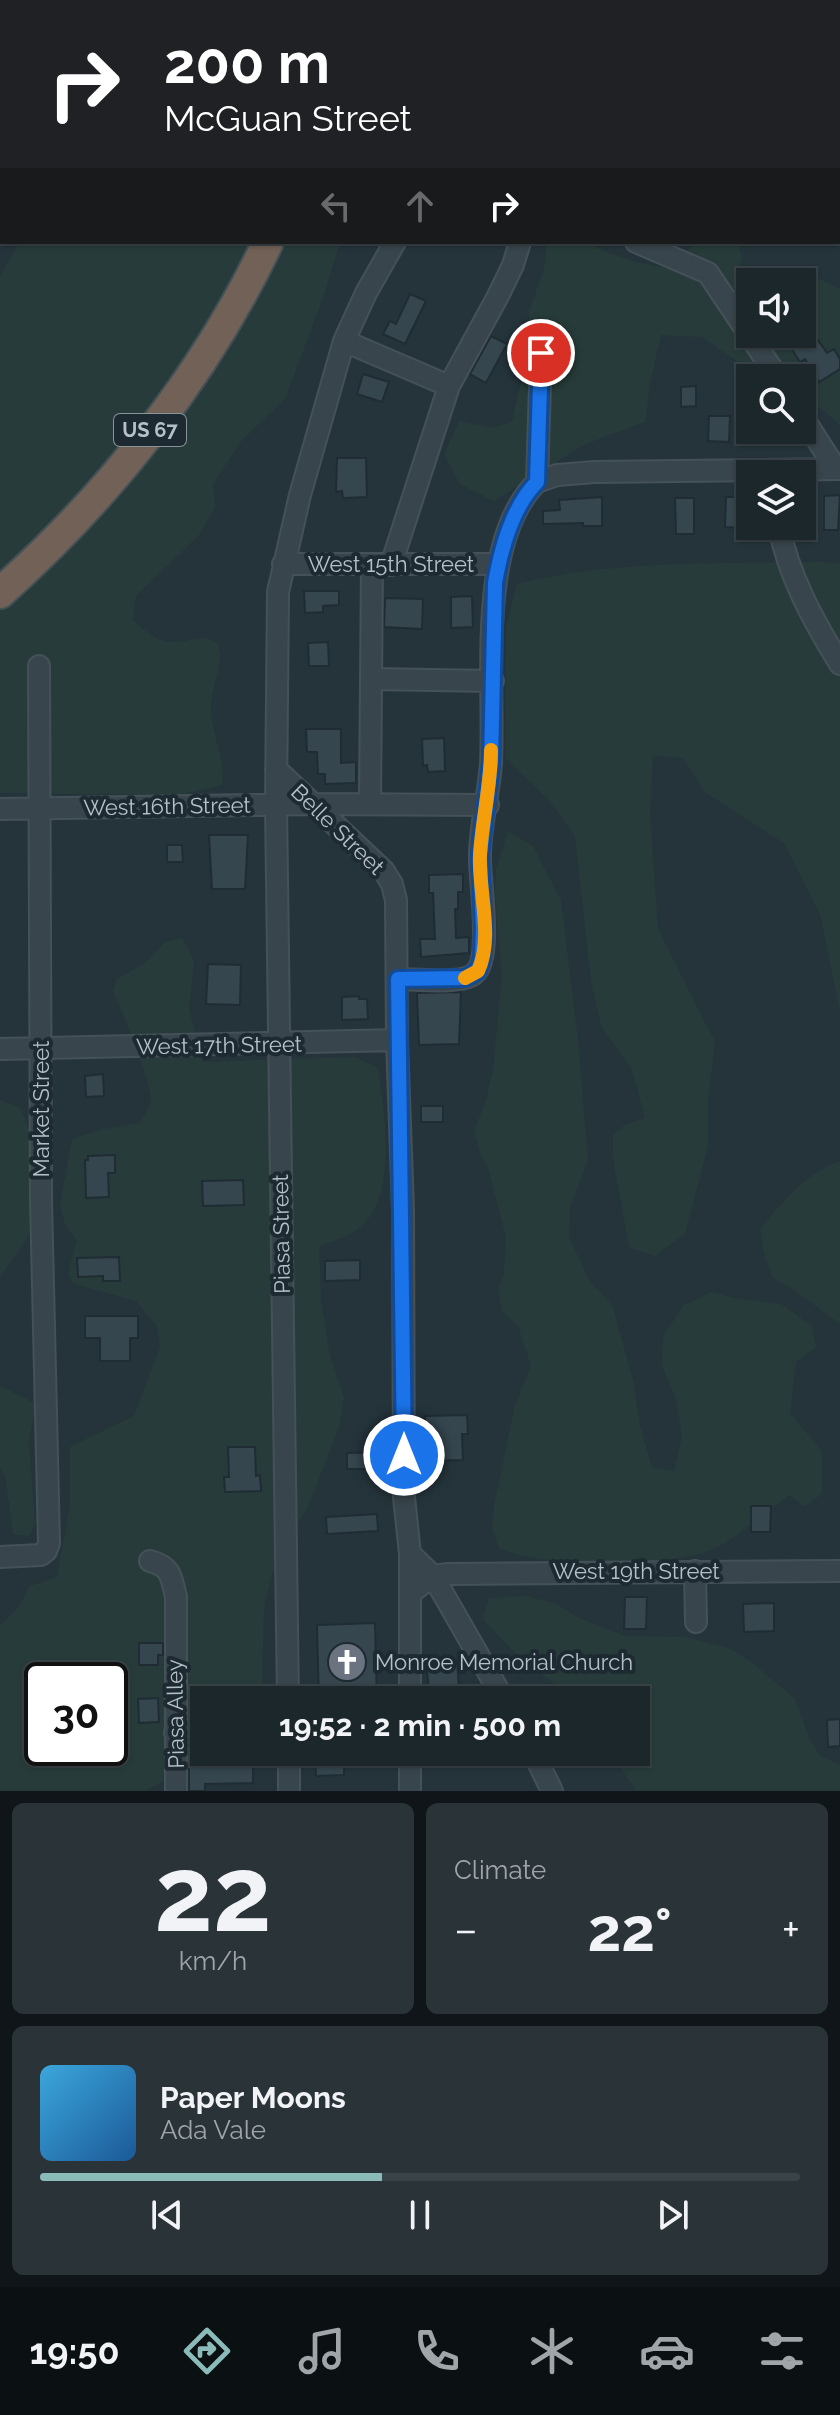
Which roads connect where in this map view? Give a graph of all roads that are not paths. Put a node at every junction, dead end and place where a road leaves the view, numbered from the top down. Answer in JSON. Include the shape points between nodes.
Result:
{"nodes":[{"id":1,"x":267,"y":244,"type":"edge"},
{"id":2,"x":394,"y":244,"type":"edge"},
{"id":3,"x":519,"y":244,"type":"edge"},
{"id":4,"x":641,"y":244,"type":"edge"},
{"id":5,"x":344,"y":341,"type":"junction"},
{"id":6,"x":541,"y":353,"type":"dead end"},
{"id":7,"x":769,"y":364,"type":"edge"},
{"id":8,"x":449,"y":386,"type":"junction"},
{"id":9,"x":816,"y":437,"type":"edge"},
{"id":10,"x":838,"y":469,"type":"edge"},
{"id":11,"x":816,"y":470,"type":"edge"},
{"id":12,"x":736,"y":472,"type":"edge"},
{"id":13,"x":537,"y":482,"type":"junction"},
{"id":14,"x":783,"y":540,"type":"edge"},
{"id":15,"x":283,"y":564,"type":"junction"},
{"id":16,"x":498,"y":564,"type":"junction"},
{"id":17,"x":381,"y":565,"type":"junction"},
{"id":18,"x":0,"y":593,"type":"edge"},
{"id":19,"x":840,"y":664,"type":"edge"},
{"id":20,"x":39,"y":666,"type":"dead end"},
{"id":21,"x":371,"y":679,"type":"junction"},
{"id":22,"x":493,"y":681,"type":"junction"},
{"id":23,"x":276,"y":769,"type":"junction"},
{"id":24,"x":314,"y":804,"type":"junction"},
{"id":25,"x":370,"y":804,"type":"junction"},
{"id":26,"x":276,"y":805,"type":"junction"},
{"id":27,"x":488,"y":805,"type":"junction"},
{"id":28,"x":37,"y":808,"type":"junction"},
{"id":29,"x":0,"y":809,"type":"edge"},
{"id":30,"x":398,"y":979,"type":"junction"},
{"id":31,"x":397,"y":1040,"type":"junction"},
{"id":32,"x":278,"y":1043,"type":"junction"},
{"id":33,"x":0,"y":1049,"type":"edge"},
{"id":34,"x":41,"y":1049,"type":"junction"},
{"id":35,"x":410,"y":1554,"type":"junction"},
{"id":36,"x":0,"y":1557,"type":"edge"},
{"id":37,"x":150,"y":1561,"type":"dead end"},
{"id":38,"x":695,"y":1571,"type":"junction"},
{"id":39,"x":840,"y":1571,"type":"edge"},
{"id":40,"x":433,"y":1576,"type":"junction"},
{"id":41,"x":410,"y":1593,"type":"junction"},
{"id":42,"x":696,"y":1622,"type":"dead end"},
{"id":43,"x":288,"y":1686,"type":"edge"},
{"id":44,"x":410,"y":1686,"type":"edge"},
{"id":45,"x":496,"y":1686,"type":"edge"},
{"id":46,"x":190,"y":1732,"type":"edge"},
{"id":47,"x":175,"y":1733,"type":"junction"},
{"id":48,"x":289,"y":1766,"type":"edge"},
{"id":49,"x":410,"y":1766,"type":"edge"},
{"id":50,"x":540,"y":1766,"type":"edge"},
{"id":51,"x":410,"y":1788,"type":"dead end"},
{"id":52,"x":176,"y":1791,"type":"edge"},
{"id":53,"x":289,"y":1791,"type":"edge"},
{"id":54,"x":552,"y":1791,"type":"edge"}],
"edges":[{"from":1,"to":18,"type":"highway","number":"US 67","via":[[203,356],[137,448]]},
{"from":2,"to":5,"type":"street","name":"Belle Street"},
{"from":3,"to":8,"type":"street"},
{"from":4,"to":7,"type":"street","via":[[708,273]]},
{"from":5,"to":8,"type":"street"},
{"from":5,"to":15,"type":"street","name":"Belle Street"},
{"from":6,"to":13,"type":"street"},
{"from":8,"to":17,"type":"street"},
{"from":9,"to":10,"type":"street"},
{"from":10,"to":11,"type":"street"},
{"from":12,"to":13,"type":"street","via":[[595,472]]},
{"from":13,"to":16,"type":"street","via":[[513,521]]},
{"from":14,"to":19,"type":"street","via":[[806,603]]},
{"from":15,"to":17,"type":"street","name":"West 15th Street"},
{"from":15,"to":23,"type":"street","name":"Belle Street","via":[[278,592]]},
{"from":16,"to":17,"type":"street","name":"West 15th Street"},
{"from":16,"to":22,"type":"street"},
{"from":17,"to":21,"type":"street"},
{"from":20,"to":28,"type":"street","name":"Market Street"},
{"from":21,"to":22,"type":"street"},
{"from":21,"to":25,"type":"street"},
{"from":22,"to":27,"type":"street"},
{"from":23,"to":24,"type":"street","name":"Belle Street"},
{"from":23,"to":26,"type":"street","name":"Piasa Street"},
{"from":24,"to":25,"type":"street","name":"West 16th Street"},
{"from":24,"to":26,"type":"street","name":"West 16th Street"},
{"from":24,"to":30,"type":"street","name":"Belle Street","via":[[392,884]]},
{"from":25,"to":27,"type":"street","name":"West 16th Street"},
{"from":26,"to":28,"type":"street","name":"West 16th Street"},
{"from":26,"to":32,"type":"street","name":"Piasa Street"},
{"from":27,"to":30,"type":"street","via":[[480,855],[483,928],[478,971],[465,978]]},
{"from":28,"to":29,"type":"street","name":"West 16th Street"},
{"from":28,"to":34,"type":"street","name":"Market Street"},
{"from":30,"to":31,"type":"street","name":"Belle Street"},
{"from":31,"to":32,"type":"street","name":"West 17th Street"},
{"from":31,"to":35,"type":"street","name":"Belle Street","via":[[404,1497]]},
{"from":32,"to":34,"type":"street","name":"West 17th Street"},
{"from":32,"to":43,"type":"street","name":"Piasa Street"},
{"from":33,"to":34,"type":"street","name":"West 17th Street"},
{"from":34,"to":36,"type":"street","name":"Market Street","via":[[49,1528],[46,1551],[32,1557]]},
{"from":35,"to":40,"type":"street"},
{"from":35,"to":41,"type":"street","name":"Belle Street"},
{"from":37,"to":47,"type":"street","name":"Piasa Alley","via":[[163,1564],[170,1573],[176,1597]]},
{"from":38,"to":39,"type":"street","name":"West 19th Street"},
{"from":38,"to":40,"type":"street","name":"West 19th Street"},
{"from":38,"to":42,"type":"street"},
{"from":40,"to":41,"type":"street"},
{"from":40,"to":45,"type":"street"},
{"from":41,"to":44,"type":"street","name":"Belle Street"},
{"from":46,"to":47,"type":"street"},
{"from":47,"to":52,"type":"street","name":"Piasa Alley"},
{"from":48,"to":53,"type":"street"},
{"from":49,"to":51,"type":"street"},
{"from":50,"to":54,"type":"street"}]}
